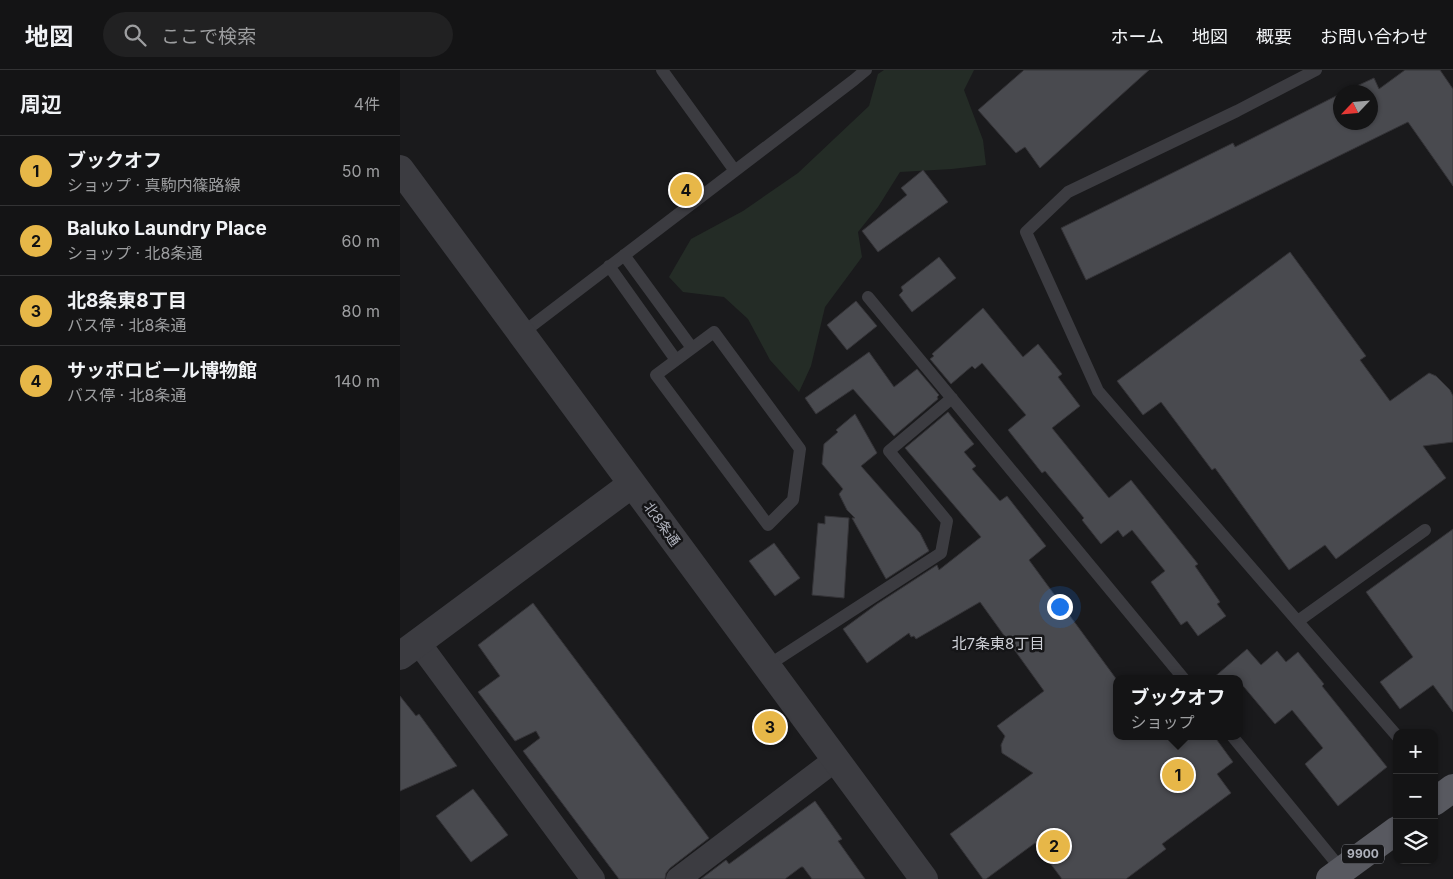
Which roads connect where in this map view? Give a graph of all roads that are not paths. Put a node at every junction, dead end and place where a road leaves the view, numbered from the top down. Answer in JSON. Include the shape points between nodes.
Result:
{"nodes":[{"id":1,"x":662,"y":70,"type":"edge"},
{"id":2,"x":866,"y":70,"type":"edge"},
{"id":3,"x":1316,"y":70,"type":"edge"},
{"id":4,"x":400,"y":169,"type":"edge"},
{"id":5,"x":735,"y":171,"type":"junction"},
{"id":6,"x":624,"y":255,"type":"junction"},
{"id":7,"x":609,"y":266,"type":"junction"},
{"id":8,"x":868,"y":297,"type":"dead end"},
{"id":9,"x":521,"y":334,"type":"junction"},
{"id":10,"x":692,"y":348,"type":"junction"},
{"id":11,"x":676,"y":360,"type":"junction"},
{"id":12,"x":952,"y":398,"type":"junction"},
{"id":13,"x":632,"y":484,"type":"junction"},
{"id":14,"x":1425,"y":530,"type":"dead end"},
{"id":15,"x":1298,"y":622,"type":"junction"},
{"id":16,"x":409,"y":649,"type":"edge"},
{"id":17,"x":766,"y":666,"type":"junction"},
{"id":18,"x":1181,"y":675,"type":"edge"},
{"id":19,"x":1393,"y":731,"type":"edge"},
{"id":20,"x":1235,"y":740,"type":"edge"},
{"id":21,"x":835,"y":760,"type":"junction"},
{"id":22,"x":1393,"y":833,"type":"edge"},
{"id":23,"x":1336,"y":874,"type":"edge"},
{"id":24,"x":593,"y":879,"type":"edge"},
{"id":25,"x":678,"y":879,"type":"edge"},
{"id":26,"x":924,"y":879,"type":"edge"}],
"edges":[{"from":1,"to":5,"type":"lane"},
{"from":2,"to":5,"type":"lane"},
{"from":3,"to":15,"type":"lane","via":[[1068,192],[1026,232],[1098,390]]},
{"from":4,"to":9,"type":"street","name":"北8条通"},
{"from":5,"to":6,"type":"lane"},
{"from":6,"to":7,"type":"lane"},
{"from":6,"to":10,"type":"lane"},
{"from":7,"to":9,"type":"lane"},
{"from":7,"to":11,"type":"lane"},
{"from":8,"to":12,"type":"lane"},
{"from":9,"to":13,"type":"street","name":"北8条通"},
{"from":10,"to":11,"type":"lane"},
{"from":10,"to":11,"type":"lane","via":[[714,332],[800,449],[794,500],[768,525],[656,375]]},
{"from":12,"to":17,"type":"lane","via":[[889,451],[947,521],[940,553]]},
{"from":12,"to":18,"type":"lane"},
{"from":13,"to":16,"type":"street"},
{"from":13,"to":17,"type":"street","name":"北8条通"},
{"from":14,"to":15,"type":"lane"},
{"from":15,"to":19,"type":"lane"},
{"from":16,"to":24,"type":"street"},
{"from":17,"to":21,"type":"street","name":"北8条通"},
{"from":20,"to":23,"type":"lane"},
{"from":21,"to":25,"type":"street"},
{"from":21,"to":26,"type":"street","name":"北8条通"},
{"from":22,"to":23,"type":"main road","number":"9900"}]}
